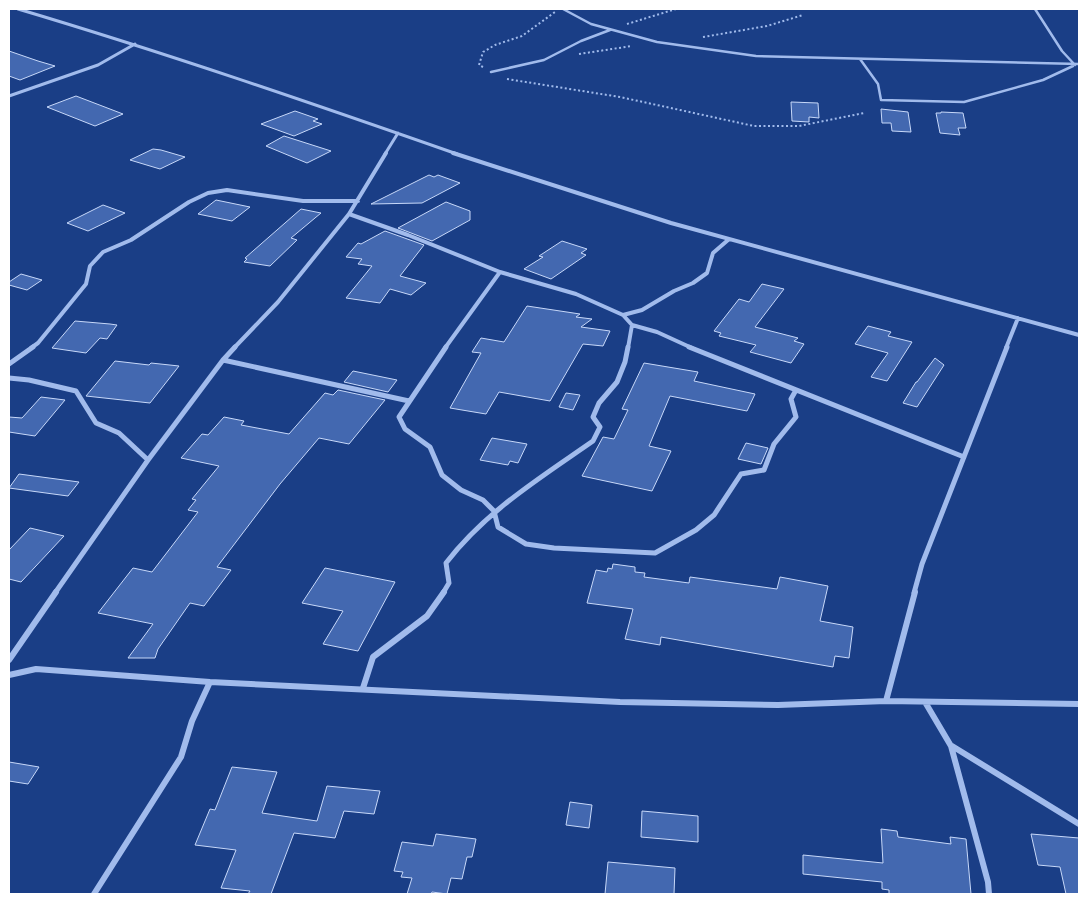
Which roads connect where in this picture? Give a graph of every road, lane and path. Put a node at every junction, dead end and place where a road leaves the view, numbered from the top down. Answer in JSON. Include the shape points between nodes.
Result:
{"nodes":[{"id":1,"x":18,"y":9,"type":"edge"},
{"id":2,"x":561,"y":9,"type":"edge"},
{"id":3,"x":676,"y":9,"type":"edge"},
{"id":4,"x":1035,"y":9,"type":"edge"},
{"id":5,"x":610,"y":30,"type":"junction"},
{"id":6,"x":135,"y":44,"type":"junction"},
{"id":7,"x":860,"y":59,"type":"junction"},
{"id":8,"x":1075,"y":64,"type":"junction"},
{"id":9,"x":1079,"y":64,"type":"edge"},
{"id":10,"x":490,"y":72,"type":"junction"},
{"id":11,"x":9,"y":96,"type":"edge"},
{"id":12,"x":864,"y":113,"type":"dead end"},
{"id":13,"x":398,"y":133,"type":"junction"},
{"id":14,"x":358,"y":201,"type":"junction"},
{"id":15,"x":350,"y":214,"type":"junction"},
{"id":16,"x":728,"y":240,"type":"junction"},
{"id":17,"x":500,"y":272,"type":"junction"},
{"id":18,"x":624,"y":315,"type":"junction"},
{"id":19,"x":1018,"y":318,"type":"junction"},
{"id":20,"x":632,"y":325,"type":"junction"},
{"id":21,"x":1079,"y":335,"type":"edge"},
{"id":22,"x":223,"y":360,"type":"junction"},
{"id":23,"x":9,"y":364,"type":"edge"},
{"id":24,"x":9,"y":378,"type":"edge"},
{"id":25,"x":796,"y":390,"type":"junction"},
{"id":26,"x":409,"y":401,"type":"junction"},
{"id":27,"x":964,"y":458,"type":"junction"},
{"id":28,"x":148,"y":460,"type":"junction"},
{"id":29,"x":494,"y":511,"type":"junction"},
{"id":30,"x":9,"y":660,"type":"edge"},
{"id":31,"x":9,"y":674,"type":"edge"},
{"id":32,"x":210,"y":682,"type":"junction"},
{"id":33,"x":363,"y":688,"type":"junction"},
{"id":34,"x":886,"y":701,"type":"junction"},
{"id":35,"x":925,"y":702,"type":"junction"},
{"id":36,"x":1079,"y":704,"type":"edge"},
{"id":37,"x":952,"y":746,"type":"junction"},
{"id":38,"x":1079,"y":824,"type":"edge"},
{"id":39,"x":94,"y":894,"type":"edge"},
{"id":40,"x":989,"y":894,"type":"edge"}],
"edges":[{"from":1,"to":6,"type":"street"},
{"from":2,"to":5,"type":"lane"},
{"from":2,"to":10,"type":"path","via":[[518,39],[486,50],[479,59],[479,65]]},
{"from":3,"to":5,"type":"path"},
{"from":4,"to":8,"type":"lane","via":[[1062,51]]},
{"from":5,"to":7,"type":"lane","via":[[657,42],[756,56]]},
{"from":5,"to":10,"type":"lane","via":[[544,60]]},
{"from":6,"to":11,"type":"street","via":[[98,65]]},
{"from":6,"to":13,"type":"street"},
{"from":7,"to":8,"type":"lane"},
{"from":7,"to":8,"type":"lane","via":[[878,84],[881,100],[964,102],[1043,80]]},
{"from":8,"to":9,"type":"lane"},
{"from":10,"to":12,"type":"path","via":[[509,80],[620,97],[754,126],[799,126]]},
{"from":13,"to":14,"type":"street"},
{"from":13,"to":16,"type":"street","via":[[485,164]]},
{"from":14,"to":15,"type":"street"},
{"from":14,"to":23,"type":"street","via":[[302,201],[227,190],[208,193],[131,240],[103,252],[90,266],[86,284],[38,344]]},
{"from":15,"to":17,"type":"street"},
{"from":15,"to":22,"type":"street","via":[[278,302]]},
{"from":16,"to":18,"type":"street","via":[[716,247],[707,273],[642,310]]},
{"from":16,"to":19,"type":"street"},
{"from":17,"to":18,"type":"street","via":[[576,294]]},
{"from":17,"to":26,"type":"street","via":[[445,351],[422,378]]},
{"from":18,"to":20,"type":"street"},
{"from":19,"to":21,"type":"street"},
{"from":19,"to":27,"type":"street"},
{"from":20,"to":25,"type":"street","via":[[657,332]]},
{"from":20,"to":29,"type":"street","via":[[625,362],[617,382],[599,403],[593,417],[600,427],[593,441]]},
{"from":22,"to":26,"type":"street"},
{"from":22,"to":28,"type":"street"},
{"from":24,"to":28,"type":"street","via":[[76,391],[96,423],[119,433]]},
{"from":25,"to":27,"type":"street"},
{"from":25,"to":29,"type":"street","via":[[790,403],[796,417],[774,444],[764,470],[741,474],[714,515],[696,530],[655,553],[526,544],[498,527]]},
{"from":26,"to":29,"type":"street","via":[[399,417],[405,429],[430,447],[442,474],[461,490],[483,500]]},
{"from":27,"to":34,"type":"street","via":[[922,564]]},
{"from":28,"to":30,"type":"street"},
{"from":29,"to":33,"type":"street","via":[[457,547],[446,563],[449,583],[427,616],[373,658]]},
{"from":31,"to":32,"type":"street","via":[[36,669]]},
{"from":32,"to":33,"type":"street"},
{"from":32,"to":39,"type":"street","via":[[192,721],[181,757]]},
{"from":33,"to":34,"type":"street","via":[[630,702],[778,705]]},
{"from":34,"to":35,"type":"street"},
{"from":35,"to":36,"type":"street"},
{"from":35,"to":37,"type":"street"},
{"from":37,"to":38,"type":"street"},
{"from":37,"to":40,"type":"street"}]}
